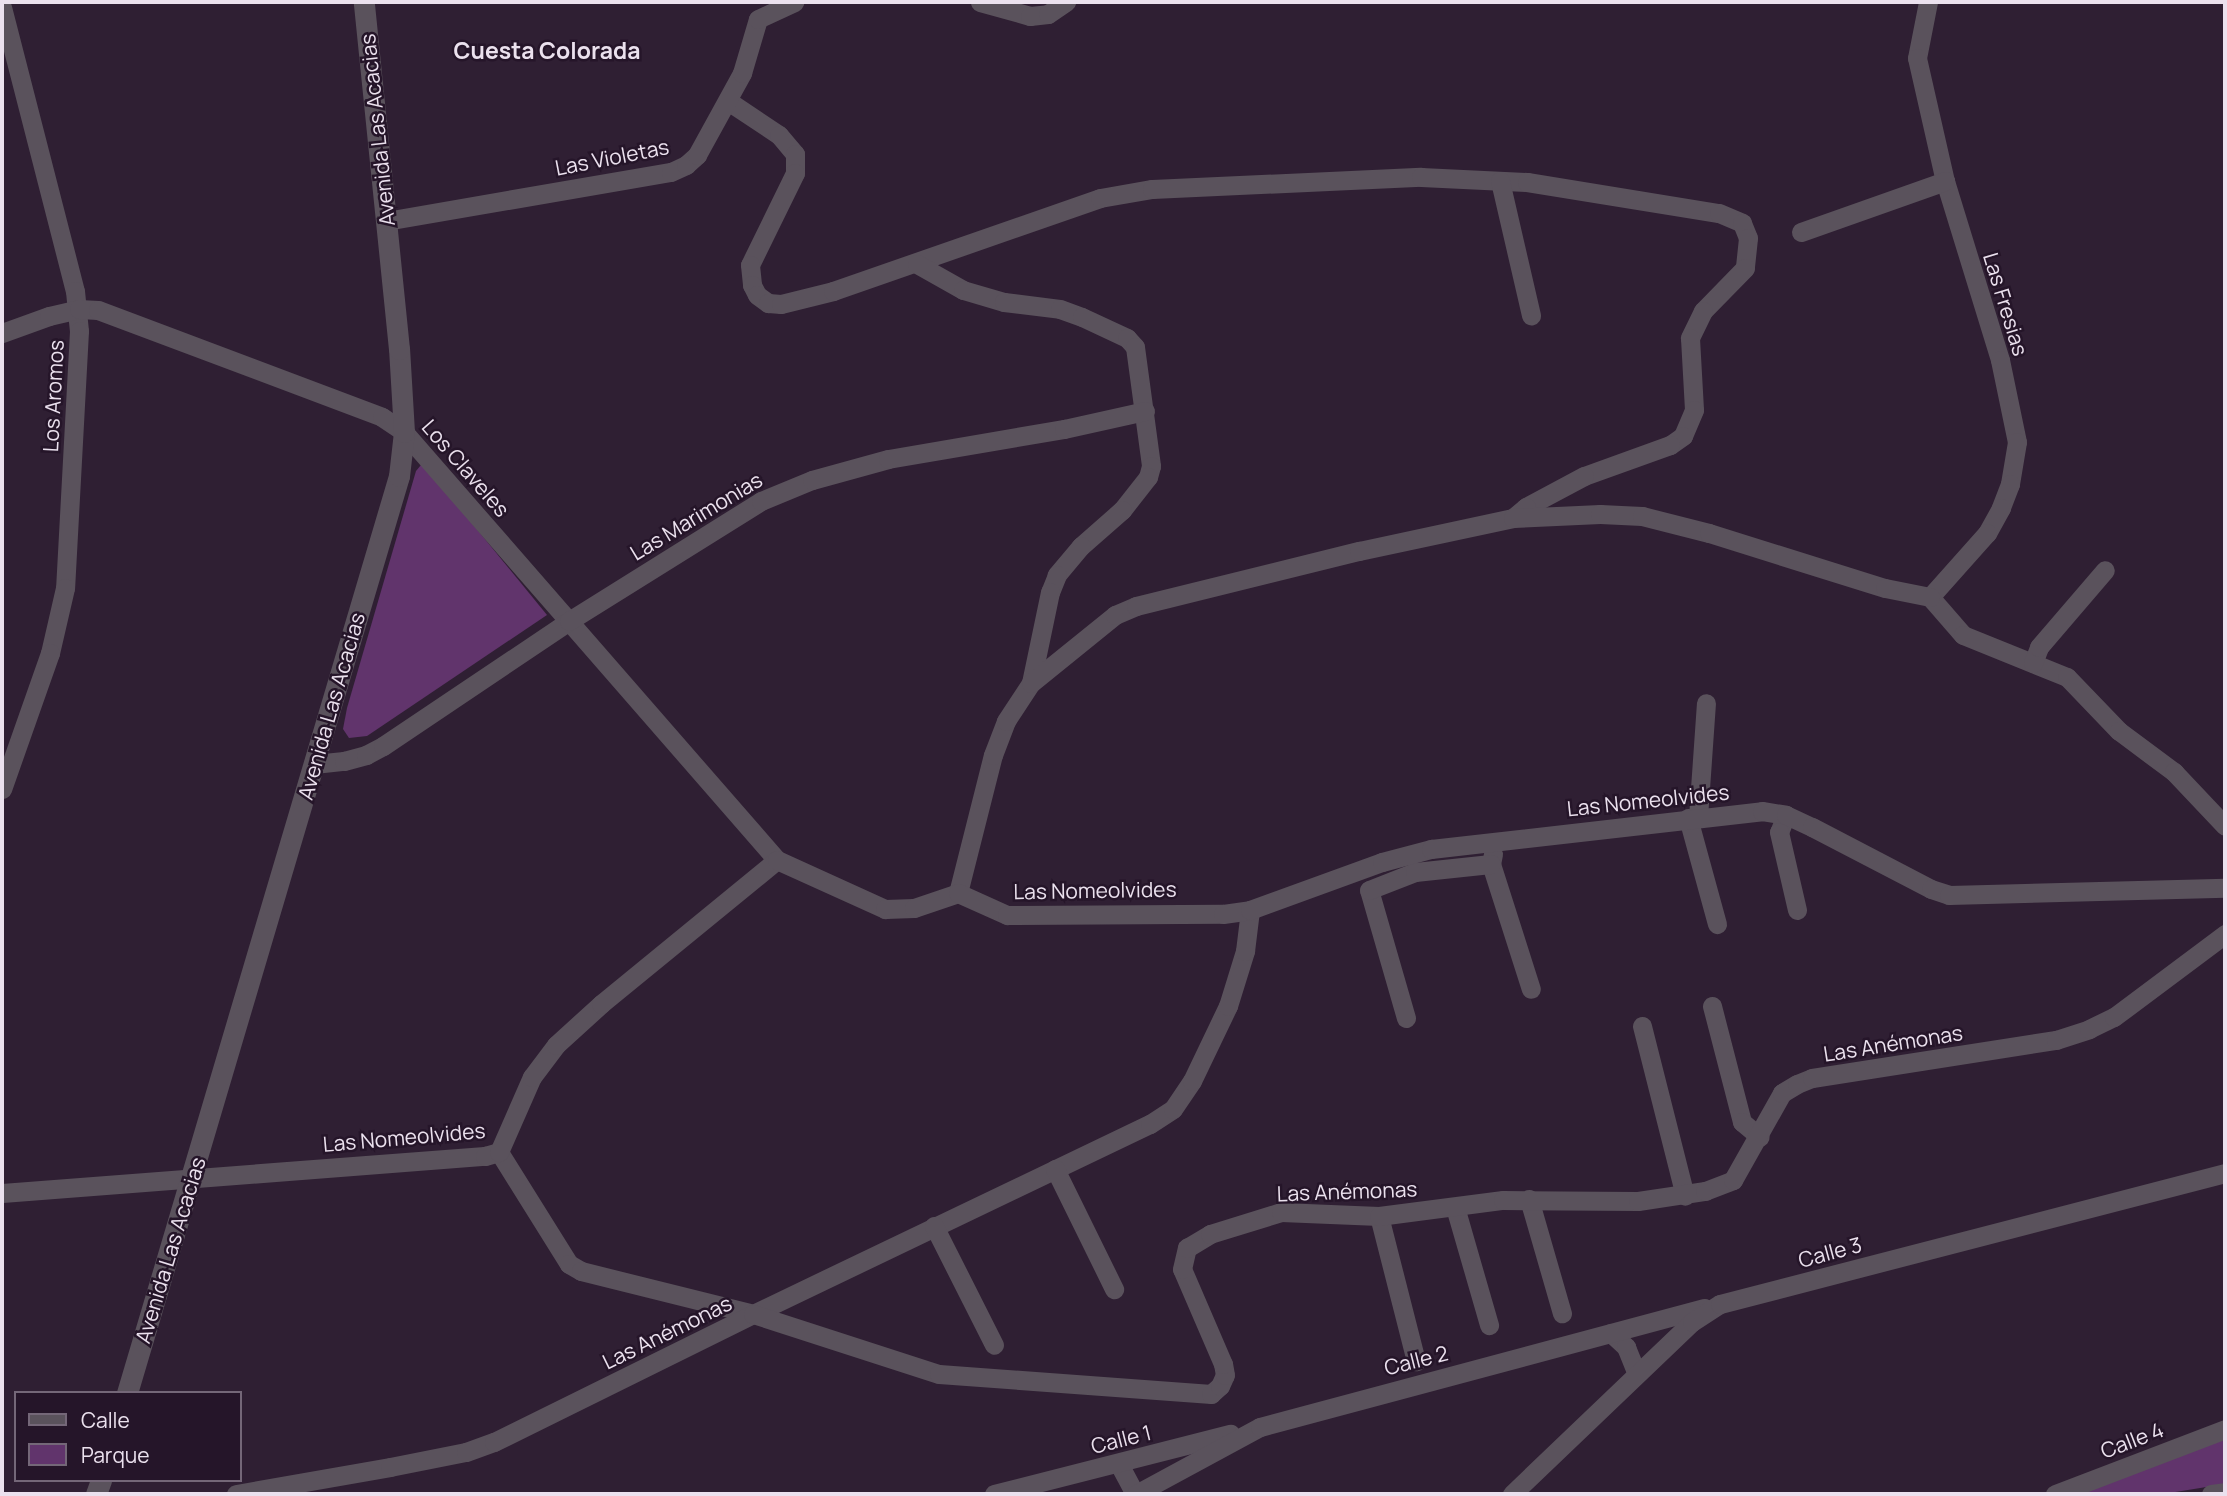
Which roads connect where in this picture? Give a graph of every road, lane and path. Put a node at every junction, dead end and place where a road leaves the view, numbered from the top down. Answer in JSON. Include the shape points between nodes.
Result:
{"nodes":[{"id":1,"x":363,"y":2,"type":"edge"},
{"id":2,"x":794,"y":2,"type":"edge"},
{"id":3,"x":980,"y":2,"type":"edge"},
{"id":4,"x":1066,"y":2,"type":"edge"},
{"id":5,"x":1928,"y":2,"type":"edge"},
{"id":6,"x":2,"y":7,"type":"edge"},
{"id":7,"x":761,"y":10,"type":"edge"},
{"id":8,"x":4,"y":28,"type":"edge"},
{"id":9,"x":728,"y":100,"type":"junction"},
{"id":10,"x":1500,"y":181,"type":"junction"},
{"id":11,"x":1945,"y":181,"type":"junction"},
{"id":12,"x":386,"y":221,"type":"junction"},
{"id":13,"x":1801,"y":232,"type":"dead end"},
{"id":14,"x":917,"y":264,"type":"junction"},
{"id":15,"x":79,"y":309,"type":"junction"},
{"id":16,"x":1531,"y":315,"type":"dead end"},
{"id":17,"x":2,"y":333,"type":"edge"},
{"id":18,"x":1145,"y":411,"type":"junction"},
{"id":19,"x":404,"y":432,"type":"junction"},
{"id":20,"x":1513,"y":518,"type":"junction"},
{"id":21,"x":2105,"y":570,"type":"dead end"},
{"id":22,"x":1930,"y":597,"type":"junction"},
{"id":23,"x":569,"y":621,"type":"junction"},
{"id":24,"x":2033,"y":663,"type":"junction"},
{"id":25,"x":1031,"y":683,"type":"junction"},
{"id":26,"x":1706,"y":703,"type":"dead end"},
{"id":27,"x":314,"y":764,"type":"junction"},
{"id":28,"x":2,"y":789,"type":"edge"},
{"id":29,"x":1786,"y":815,"type":"junction"},
{"id":30,"x":1693,"y":817,"type":"junction"},
{"id":31,"x":2225,"y":826,"type":"edge"},
{"id":32,"x":1497,"y":839,"type":"junction"},
{"id":33,"x":776,"y":860,"type":"junction"},
{"id":34,"x":1491,"y":864,"type":"junction"},
{"id":35,"x":2225,"y":888,"type":"edge"},
{"id":36,"x":958,"y":893,"type":"junction"},
{"id":37,"x":1250,"y":910,"type":"junction"},
{"id":38,"x":1797,"y":910,"type":"dead end"},
{"id":39,"x":1717,"y":924,"type":"dead end"},
{"id":40,"x":2225,"y":934,"type":"edge"},
{"id":41,"x":1531,"y":989,"type":"dead end"},
{"id":42,"x":1712,"y":1006,"type":"dead end"},
{"id":43,"x":1406,"y":1018,"type":"dead end"},
{"id":44,"x":1642,"y":1026,"type":"dead end"},
{"id":45,"x":1760,"y":1137,"type":"junction"},
{"id":46,"x":499,"y":1152,"type":"junction"},
{"id":47,"x":1055,"y":1169,"type":"junction"},
{"id":48,"x":2225,"y":1173,"type":"edge"},
{"id":49,"x":192,"y":1177,"type":"junction"},
{"id":50,"x":2,"y":1193,"type":"edge"},
{"id":51,"x":1685,"y":1196,"type":"junction"},
{"id":52,"x":1529,"y":1199,"type":"junction"},
{"id":53,"x":1455,"y":1207,"type":"junction"},
{"id":54,"x":1379,"y":1216,"type":"junction"},
{"id":55,"x":934,"y":1226,"type":"junction"},
{"id":56,"x":1114,"y":1289,"type":"dead end"},
{"id":57,"x":1720,"y":1304,"type":"junction"},
{"id":58,"x":1562,"y":1312,"type":"dead end"},
{"id":59,"x":753,"y":1314,"type":"junction"},
{"id":60,"x":1489,"y":1325,"type":"dead end"},
{"id":61,"x":1611,"y":1333,"type":"junction"},
{"id":62,"x":994,"y":1345,"type":"dead end"},
{"id":63,"x":1416,"y":1361,"type":"dead end"},
{"id":64,"x":1637,"y":1374,"type":"junction"},
{"id":65,"x":128,"y":1391,"type":"edge"},
{"id":66,"x":1260,"y":1427,"type":"junction"},
{"id":67,"x":2225,"y":1429,"type":"edge"},
{"id":68,"x":1119,"y":1464,"type":"junction"},
{"id":69,"x":2225,"y":1492,"type":"edge"},
{"id":70,"x":236,"y":1494,"type":"edge"},
{"id":71,"x":994,"y":1494,"type":"edge"},
{"id":72,"x":1136,"y":1494,"type":"edge"},
{"id":73,"x":1512,"y":1494,"type":"edge"},
{"id":74,"x":2055,"y":1494,"type":"edge"},
{"id":75,"x":2211,"y":1494,"type":"edge"}],
"edges":[{"from":1,"to":12,"type":"street","name":"Avenida Las Acacias"},
{"from":2,"to":7,"type":"street","name":"Las Violetas"},
{"from":3,"to":4,"type":"street","via":[[1030,16],[1048,14]]},
{"from":5,"to":11,"type":"street","name":"Las Fresias","via":[[1917,58]]},
{"from":6,"to":8,"type":"street","name":"Los Aromos"},
{"from":7,"to":9,"type":"street","name":"Las Violetas","via":[[743,72]]},
{"from":8,"to":15,"type":"street","name":"Los Aromos"},
{"from":9,"to":12,"type":"street","name":"Las Violetas","via":[[697,155],[671,172]]},
{"from":9,"to":14,"type":"street","via":[[779,135],[794,154],[795,173],[750,265],[757,295],[780,304]]},
{"from":10,"to":14,"type":"street","via":[[1421,177],[1125,191]]},
{"from":10,"to":16,"type":"street"},
{"from":10,"to":20,"type":"street","via":[[1731,217],[1742,223],[1748,238],[1745,268],[1695,323],[1690,338],[1694,410],[1683,436],[1671,445],[1551,492]]},
{"from":11,"to":13,"type":"street"},
{"from":11,"to":22,"type":"street","name":"Las Fresias","via":[[2000,360],[2017,450],[2010,484],[1987,533]]},
{"from":12,"to":19,"type":"street","name":"Avenida Las Acacias"},
{"from":14,"to":18,"type":"street","via":[[963,290],[1004,302],[1060,309],[1127,338],[1135,346]]},
{"from":15,"to":17,"type":"street","name":"Los Claveles"},
{"from":15,"to":19,"type":"street","name":"Los Claveles","via":[[114,315],[382,417]]},
{"from":15,"to":28,"type":"street","name":"Los Aromos","via":[[65,588],[50,653]]},
{"from":18,"to":23,"type":"street","name":"Las Marimonias","via":[[888,459],[812,480],[732,517]]},
{"from":18,"to":25,"type":"street","via":[[1151,466],[1147,477],[1122,510],[1080,546],[1057,575]]},
{"from":19,"to":23,"type":"street","name":"Los Claveles"},
{"from":19,"to":27,"type":"street","name":"Avenida Las Acacias","via":[[392,502]]},
{"from":20,"to":22,"type":"street","via":[[1642,516],[1885,588]]},
{"from":20,"to":25,"type":"street","via":[[1136,606],[1115,615]]},
{"from":21,"to":24,"type":"street","via":[[2039,647]]},
{"from":22,"to":24,"type":"street","via":[[1963,635]]},
{"from":23,"to":27,"type":"street","name":"Las Marimonias","via":[[374,750],[344,761]]},
{"from":23,"to":33,"type":"street","name":"Los Claveles"},
{"from":24,"to":31,"type":"street","via":[[2067,677],[2119,731],[2174,772]]},
{"from":25,"to":36,"type":"street","via":[[997,740]]},
{"from":26,"to":30,"type":"street"},
{"from":27,"to":49,"type":"street","name":"Avenida Las Acacias"},
{"from":29,"to":30,"type":"street","name":"Las Nomeolvides","via":[[1762,811]]},
{"from":29,"to":35,"type":"street","name":"Las Nomeolvides","via":[[1949,895]]},
{"from":29,"to":38,"type":"street","via":[[1779,832]]},
{"from":30,"to":32,"type":"street","name":"Las Nomeolvides"},
{"from":30,"to":39,"type":"street"},
{"from":32,"to":34,"type":"street"},
{"from":32,"to":37,"type":"street","name":"Las Nomeolvides","via":[[1382,862]]},
{"from":33,"to":36,"type":"street","via":[[885,909],[914,908]]},
{"from":33,"to":46,"type":"street","name":"Las Nomeolvides","via":[[556,1045],[532,1077]]},
{"from":34,"to":41,"type":"street"},
{"from":34,"to":43,"type":"street","via":[[1415,872],[1369,890]]},
{"from":36,"to":37,"type":"street","name":"Las Nomeolvides","via":[[1007,915]]},
{"from":37,"to":47,"type":"street","via":[[1245,951],[1228,1006],[1184,1096],[1150,1124]]},
{"from":40,"to":45,"type":"street","name":"Las Anémonas","via":[[2114,1017],[2089,1029],[2021,1047],[1797,1084],[1782,1093]]},
{"from":42,"to":45,"type":"street","via":[[1742,1122]]},
{"from":44,"to":51,"type":"street"},
{"from":45,"to":51,"type":"street","name":"Las Anémonas","via":[[1733,1180]]},
{"from":46,"to":49,"type":"street","name":"Las Nomeolvides"},
{"from":46,"to":59,"type":"street","via":[[569,1264],[581,1271]]},
{"from":47,"to":55,"type":"street"},
{"from":47,"to":56,"type":"street"},
{"from":48,"to":57,"type":"street","name":"Calle 3"},
{"from":49,"to":50,"type":"street","name":"Las Nomeolvides"},
{"from":49,"to":65,"type":"street","name":"Avenida Las Acacias"},
{"from":51,"to":52,"type":"street","name":"Las Anémonas","via":[[1638,1201]]},
{"from":52,"to":53,"type":"street","name":"Las Anémonas"},
{"from":52,"to":58,"type":"street"},
{"from":53,"to":54,"type":"street","name":"Las Anémonas"},
{"from":53,"to":60,"type":"street"},
{"from":54,"to":59,"type":"street","name":"Las Anémonas","via":[[1282,1212],[1210,1234],[1187,1248],[1182,1269],[1225,1375],[1210,1394],[939,1374]]},
{"from":54,"to":63,"type":"street"},
{"from":55,"to":59,"type":"street"},
{"from":55,"to":62,"type":"street"},
{"from":57,"to":61,"type":"street","name":"Calle 2"},
{"from":57,"to":64,"type":"street","name":"Calle 3","via":[[1692,1321]]},
{"from":59,"to":70,"type":"street","name":"Las Anémonas","via":[[495,1442],[466,1452]]},
{"from":61,"to":64,"type":"street","via":[[1626,1347]]},
{"from":61,"to":66,"type":"street","name":"Calle 2"},
{"from":64,"to":73,"type":"street","name":"Calle 3"},
{"from":66,"to":68,"type":"street","name":"Calle 1"},
{"from":66,"to":72,"type":"street","name":"Calle 2"},
{"from":67,"to":74,"type":"street","name":"Calle 4"},
{"from":68,"to":71,"type":"street","name":"Calle 1"},
{"from":68,"to":72,"type":"street"},
{"from":69,"to":75,"type":"street"}]}
